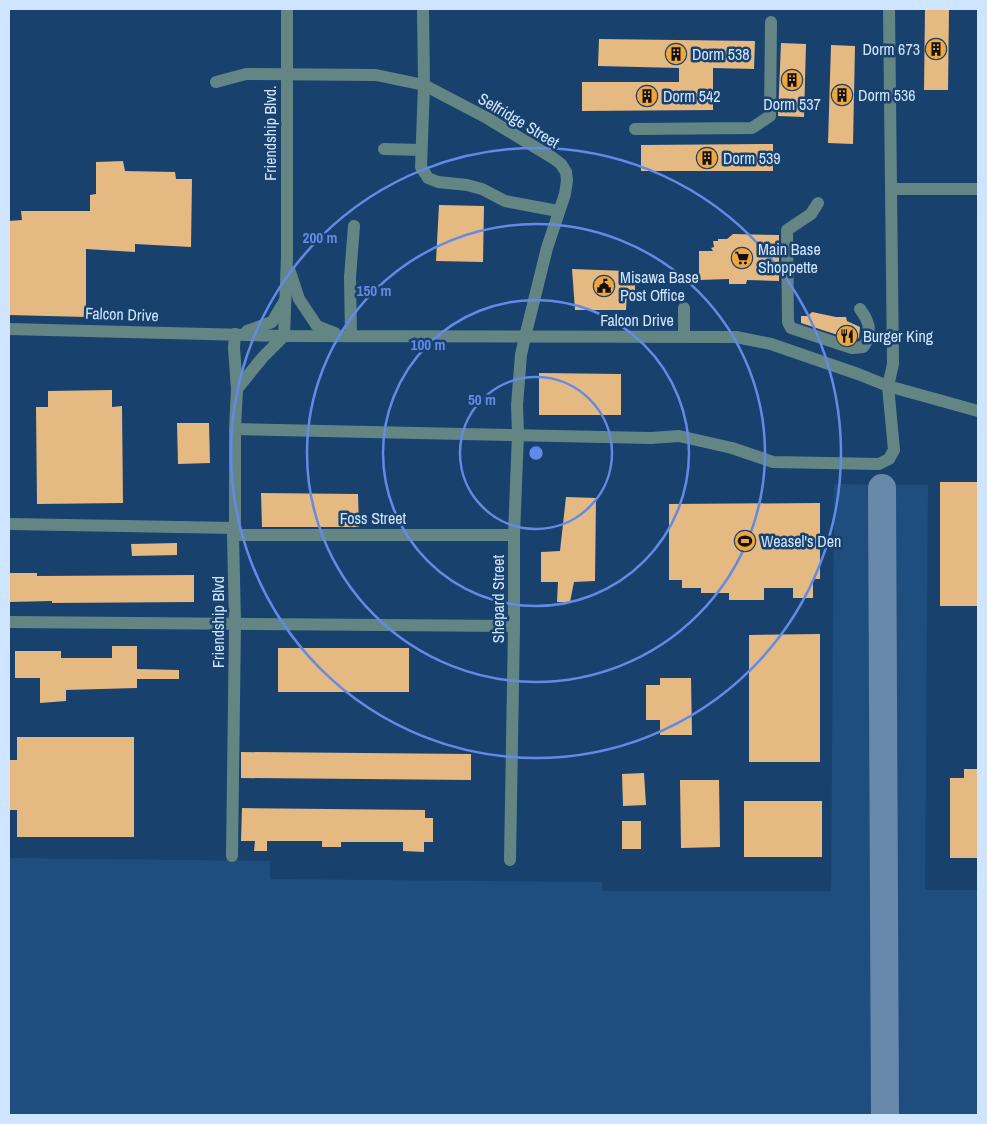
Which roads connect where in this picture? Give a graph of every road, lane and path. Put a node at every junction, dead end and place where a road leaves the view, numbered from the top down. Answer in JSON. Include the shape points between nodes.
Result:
{"nodes":[{"id":1,"x":287,"y":9,"type":"edge"},
{"id":2,"x":423,"y":9,"type":"edge"},
{"id":3,"x":889,"y":9,"type":"edge"},
{"id":4,"x":770,"y":22,"type":"dead end"},
{"id":5,"x":286,"y":74,"type":"junction"},
{"id":6,"x":216,"y":82,"type":"dead end"},
{"id":7,"x":424,"y":85,"type":"junction"},
{"id":8,"x":635,"y":128,"type":"dead end"},
{"id":9,"x":384,"y":149,"type":"dead end"},
{"id":10,"x":421,"y":150,"type":"junction"},
{"id":11,"x":891,"y":188,"type":"junction"},
{"id":12,"x":978,"y":189,"type":"edge"},
{"id":13,"x":818,"y":203,"type":"dead end"},
{"id":14,"x":558,"y":211,"type":"junction"},
{"id":15,"x":354,"y":226,"type":"dead end"},
{"id":16,"x":286,"y":257,"type":"junction"},
{"id":17,"x":285,"y":302,"type":"junction"},
{"id":18,"x":684,"y":308,"type":"dead end"},
{"id":19,"x":860,"y":309,"type":"dead end"},
{"id":20,"x":9,"y":329,"type":"edge"},
{"id":21,"x":235,"y":334,"type":"junction"},
{"id":22,"x":284,"y":336,"type":"junction"},
{"id":23,"x":346,"y":336,"type":"junction"},
{"id":24,"x":684,"y":336,"type":"junction"},
{"id":25,"x":525,"y":337,"type":"junction"},
{"id":26,"x":888,"y":386,"type":"junction"},
{"id":27,"x":237,"y":389,"type":"junction"},
{"id":28,"x":978,"y":411,"type":"edge"},
{"id":29,"x":235,"y":430,"type":"junction"},
{"id":30,"x":518,"y":434,"type":"junction"},
{"id":31,"x":9,"y":524,"type":"edge"},
{"id":32,"x":234,"y":531,"type":"junction"},
{"id":33,"x":514,"y":535,"type":"junction"},
{"id":34,"x":9,"y":622,"type":"edge"},
{"id":35,"x":235,"y":624,"type":"junction"},
{"id":36,"x":514,"y":626,"type":"junction"},
{"id":37,"x":232,"y":856,"type":"dead end"},
{"id":38,"x":510,"y":860,"type":"dead end"}],
"edges":[{"from":1,"to":5,"type":"street","name":"Friendship Blvd."},
{"from":2,"to":7,"type":"street"},
{"from":3,"to":11,"type":"street"},
{"from":4,"to":8,"type":"street","via":[[770,116],[752,128]]},
{"from":5,"to":6,"type":"street","name":"Selfridge Street","via":[[246,74]]},
{"from":5,"to":7,"type":"street","name":"Selfridge Street","via":[[376,75]]},
{"from":5,"to":16,"type":"street","name":"Friendship Blvd."},
{"from":7,"to":10,"type":"street"},
{"from":7,"to":14,"type":"street","name":"Selfridge Street","via":[[487,118],[561,164],[567,180]]},
{"from":9,"to":10,"type":"street"},
{"from":10,"to":14,"type":"street","via":[[421,167],[428,178],[482,189],[505,201]]},
{"from":11,"to":12,"type":"street"},
{"from":11,"to":26,"type":"street","via":[[893,364]]},
{"from":13,"to":19,"type":"street","via":[[812,214],[787,230],[788,322],[792,328],[852,348],[863,348],[869,339],[868,320]]},
{"from":14,"to":25,"type":"street","name":"Selfridge Street"},
{"from":15,"to":23,"type":"street"},
{"from":16,"to":17,"type":"street","name":"Friendship Blvd."},
{"from":16,"to":23,"type":"street","name":"Friendship Blvd.","via":[[299,299],[317,326]]},
{"from":17,"to":21,"type":"street","via":[[272,322]]},
{"from":17,"to":22,"type":"street","name":"Friendship Blvd."},
{"from":18,"to":24,"type":"street"},
{"from":20,"to":21,"type":"street","name":"Falcon Drive"},
{"from":21,"to":22,"type":"street","name":"Falcon Drive"},
{"from":21,"to":27,"type":"street","name":"Friendship Blvd"},
{"from":22,"to":23,"type":"street","name":"Falcon Drive"},
{"from":22,"to":27,"type":"street"},
{"from":23,"to":25,"type":"street","name":"Falcon Drive"},
{"from":24,"to":25,"type":"street","name":"Falcon Drive"},
{"from":24,"to":26,"type":"street","name":"Falcon Drive","via":[[736,337],[771,344]]},
{"from":25,"to":30,"type":"street","name":"Shepard Street","via":[[517,405]]},
{"from":26,"to":28,"type":"street","name":"Falcon Drive"},
{"from":26,"to":30,"type":"street","via":[[894,450],[879,464],[773,462],[732,448],[679,436]]},
{"from":27,"to":29,"type":"street","name":"Friendship Blvd"},
{"from":29,"to":30,"type":"street"},
{"from":29,"to":32,"type":"street","name":"Friendship Blvd"},
{"from":30,"to":33,"type":"street","name":"Shepard Street"},
{"from":31,"to":32,"type":"street","name":"Foss Street"},
{"from":32,"to":33,"type":"street","name":"Foss Street"},
{"from":32,"to":35,"type":"street","name":"Friendship Blvd"},
{"from":33,"to":36,"type":"street","name":"Shepard Street"},
{"from":34,"to":35,"type":"street"},
{"from":35,"to":36,"type":"street"},
{"from":35,"to":37,"type":"street","name":"Friendship Blvd"},
{"from":36,"to":38,"type":"street","name":"Shepard Street"}]}
